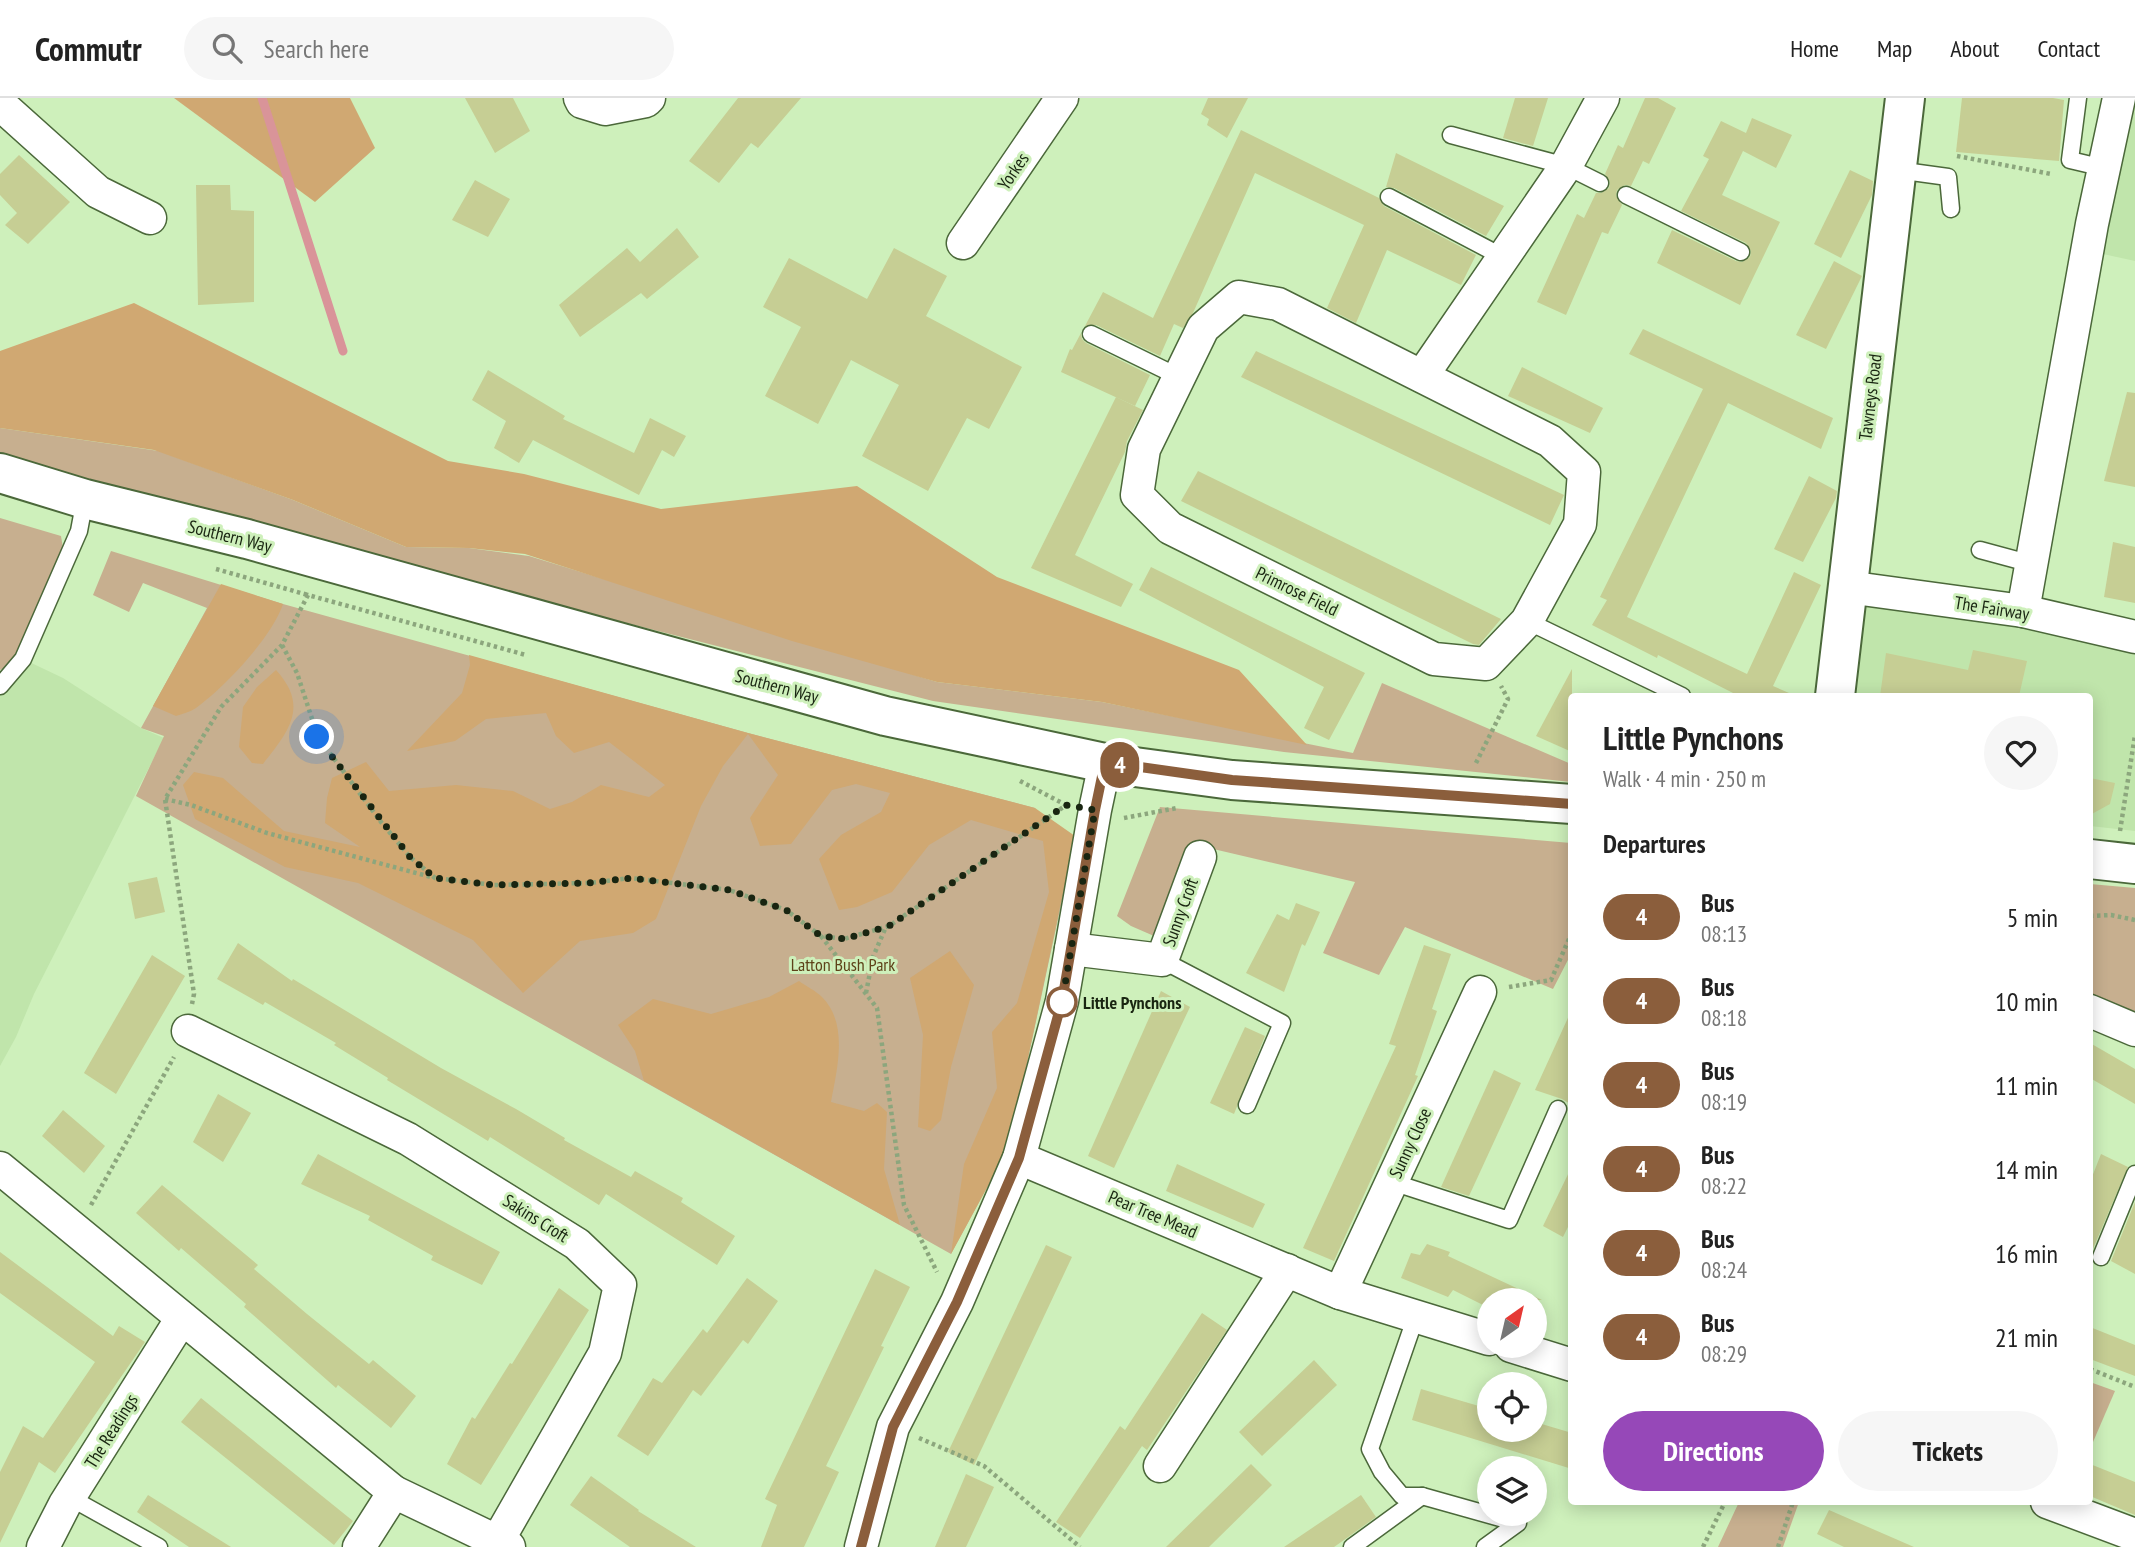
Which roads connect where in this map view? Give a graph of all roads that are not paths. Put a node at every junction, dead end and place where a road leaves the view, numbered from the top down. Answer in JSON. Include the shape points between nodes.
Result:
{"nodes":[{"id":1,"x":580,"y":98,"type":"edge"},
{"id":2,"x":649,"y":98,"type":"edge"},
{"id":3,"x":1062,"y":98,"type":"edge"},
{"id":4,"x":1603,"y":98,"type":"edge"},
{"id":5,"x":1905,"y":98,"type":"edge"},
{"id":6,"x":2078,"y":98,"type":"edge"},
{"id":7,"x":2119,"y":98,"type":"edge"},
{"id":8,"x":0,"y":104,"type":"edge"},
{"id":9,"x":1451,"y":135,"type":"dead end"},
{"id":10,"x":1566,"y":166,"type":"junction"},
{"id":11,"x":2104,"y":168,"type":"junction"},
{"id":12,"x":1914,"y":172,"type":"junction"},
{"id":13,"x":1600,"y":183,"type":"dead end"},
{"id":14,"x":1626,"y":195,"type":"dead end"},
{"id":15,"x":1389,"y":197,"type":"dead end"},
{"id":16,"x":1951,"y":209,"type":"dead end"},
{"id":17,"x":150,"y":218,"type":"dead end"},
{"id":18,"x":963,"y":243,"type":"dead end"},
{"id":19,"x":1741,"y":252,"type":"dead end"},
{"id":20,"x":1503,"y":257,"type":"junction"},
{"id":21,"x":1091,"y":334,"type":"dead end"},
{"id":22,"x":1422,"y":376,"type":"junction"},
{"id":23,"x":1179,"y":377,"type":"junction"},
{"id":24,"x":0,"y":472,"type":"edge"},
{"id":25,"x":85,"y":499,"type":"junction"},
{"id":26,"x":1980,"y":550,"type":"dead end"},
{"id":27,"x":2032,"y":564,"type":"junction"},
{"id":28,"x":1847,"y":587,"type":"junction"},
{"id":29,"x":2023,"y":611,"type":"junction"},
{"id":30,"x":1527,"y":621,"type":"junction"},
{"id":31,"x":2135,"y":637,"type":"edge"},
{"id":32,"x":0,"y":686,"type":"edge"},
{"id":33,"x":1676,"y":693,"type":"edge"},
{"id":34,"x":1835,"y":693,"type":"edge"},
{"id":35,"x":1105,"y":762,"type":"junction"},
{"id":36,"x":1568,"y":804,"type":"edge"},
{"id":37,"x":1200,"y":857,"type":"dead end"},
{"id":38,"x":1071,"y":949,"type":"junction"},
{"id":39,"x":1162,"y":960,"type":"junction"},
{"id":40,"x":1480,"y":992,"type":"road end"},
{"id":41,"x":2093,"y":1012,"type":"edge"},
{"id":42,"x":2135,"y":1030,"type":"edge"},
{"id":43,"x":188,"y":1031,"type":"road end"},
{"id":44,"x":1247,"y":1105,"type":"dead end"},
{"id":45,"x":1558,"y":1109,"type":"dead end"},
{"id":46,"x":1019,"y":1158,"type":"junction"},
{"id":47,"x":0,"y":1168,"type":"edge"},
{"id":48,"x":2135,"y":1174,"type":"edge"},
{"id":49,"x":1392,"y":1182,"type":"junction"},
{"id":50,"x":2101,"y":1257,"type":"dead end"},
{"id":51,"x":1287,"y":1270,"type":"junction"},
{"id":52,"x":1340,"y":1293,"type":"junction"},
{"id":53,"x":1416,"y":1316,"type":"junction"},
{"id":54,"x":182,"y":1318,"type":"junction"},
{"id":55,"x":1477,"y":1335,"type":"edge"},
{"id":56,"x":1547,"y":1357,"type":"edge"},
{"id":57,"x":1568,"y":1363,"type":"edge"},
{"id":58,"x":1160,"y":1466,"type":"dead end"},
{"id":59,"x":394,"y":1492,"type":"junction"},
{"id":60,"x":1422,"y":1496,"type":"junction"},
{"id":61,"x":69,"y":1497,"type":"junction"},
{"id":62,"x":2055,"y":1505,"type":"edge"},
{"id":63,"x":2135,"y":1535,"type":"edge"},
{"id":64,"x":503,"y":1545,"type":"edge"},
{"id":65,"x":43,"y":1547,"type":"edge"},
{"id":66,"x":159,"y":1547,"type":"edge"},
{"id":67,"x":359,"y":1547,"type":"edge"},
{"id":68,"x":861,"y":1547,"type":"edge"},
{"id":69,"x":1352,"y":1547,"type":"edge"},
{"id":70,"x":1485,"y":1547,"type":"edge"}],
"edges":[{"from":1,"to":2,"type":"street","via":[[605,109]]},
{"from":3,"to":18,"type":"street","name":"Yorkes"},
{"from":4,"to":10,"type":"street"},
{"from":5,"to":12,"type":"main road","name":"Tawneys Road"},
{"from":6,"to":11,"type":"lane","via":[[2070,160]]},
{"from":7,"to":11,"type":"street"},
{"from":8,"to":17,"type":"street","via":[[98,192]]},
{"from":9,"to":10,"type":"lane"},
{"from":10,"to":13,"type":"lane"},
{"from":10,"to":20,"type":"street"},
{"from":11,"to":27,"type":"street","via":[[2097,200],[2081,236]]},
{"from":12,"to":16,"type":"lane","via":[[1948,177]]},
{"from":12,"to":28,"type":"main road","name":"Tawneys Road"},
{"from":14,"to":19,"type":"lane"},
{"from":15,"to":20,"type":"lane"},
{"from":20,"to":22,"type":"street"},
{"from":21,"to":23,"type":"lane"},
{"from":22,"to":23,"type":"street","name":"Primrose Field","via":[[1278,304],[1239,297],[1203,328]]},
{"from":22,"to":30,"type":"street","name":"Primrose Field","via":[[1550,441],[1584,472],[1580,524]]},
{"from":23,"to":30,"type":"street","name":"Primrose Field","via":[[1144,449],[1137,495],[1170,528],[1434,659],[1486,664]]},
{"from":24,"to":25,"type":"main road","name":"Southern Way"},
{"from":25,"to":32,"type":"lane","via":[[79,531],[23,659]]},
{"from":25,"to":35,"type":"main road","name":"Southern Way","via":[[247,539],[886,716]]},
{"from":26,"to":27,"type":"lane"},
{"from":27,"to":29,"type":"street"},
{"from":28,"to":29,"type":"street","name":"The Fairway"},
{"from":28,"to":34,"type":"main road","name":"Tawneys Road"},
{"from":29,"to":31,"type":"street","name":"The Fairway"},
{"from":30,"to":33,"type":"lane"},
{"from":35,"to":36,"type":"main road","name":"Southern Way","via":[[1232,780]]},
{"from":35,"to":38,"type":"street","via":[[1080,808]]},
{"from":37,"to":39,"type":"street","name":"Sunny Croft"},
{"from":38,"to":39,"type":"street","name":"Sunny Croft"},
{"from":38,"to":46,"type":"street","via":[[1062,1001]]},
{"from":39,"to":44,"type":"lane","via":[[1282,1023]]},
{"from":40,"to":49,"type":"street","name":"Sunny Close"},
{"from":41,"to":42,"type":"street"},
{"from":43,"to":64,"type":"street","name":"Sakins Croft","via":[[408,1139],[577,1244],[620,1284],[605,1353]]},
{"from":45,"to":49,"type":"lane","via":[[1509,1220]]},
{"from":46,"to":51,"type":"street","name":"Pear Tree Mead"},
{"from":46,"to":68,"type":"street","via":[[957,1302],[893,1427]]},
{"from":47,"to":54,"type":"street"},
{"from":48,"to":50,"type":"lane"},
{"from":49,"to":52,"type":"street","name":"Sunny Close"},
{"from":51,"to":52,"type":"street","name":"Pear Tree Mead"},
{"from":51,"to":58,"type":"street"},
{"from":52,"to":53,"type":"street","name":"Pear Tree Mead"},
{"from":53,"to":55,"type":"street","name":"Pear Tree Mead"},
{"from":53,"to":60,"type":"lane","via":[[1370,1449],[1402,1496]]},
{"from":54,"to":59,"type":"street"},
{"from":54,"to":61,"type":"street","name":"The Readings"},
{"from":56,"to":57,"type":"street"},
{"from":59,"to":64,"type":"street"},
{"from":59,"to":67,"type":"street"},
{"from":60,"to":69,"type":"lane"},
{"from":60,"to":70,"type":"lane","via":[[1518,1523]]},
{"from":61,"to":65,"type":"street","name":"The Readings"},
{"from":61,"to":66,"type":"lane"},
{"from":62,"to":63,"type":"street"}]}
